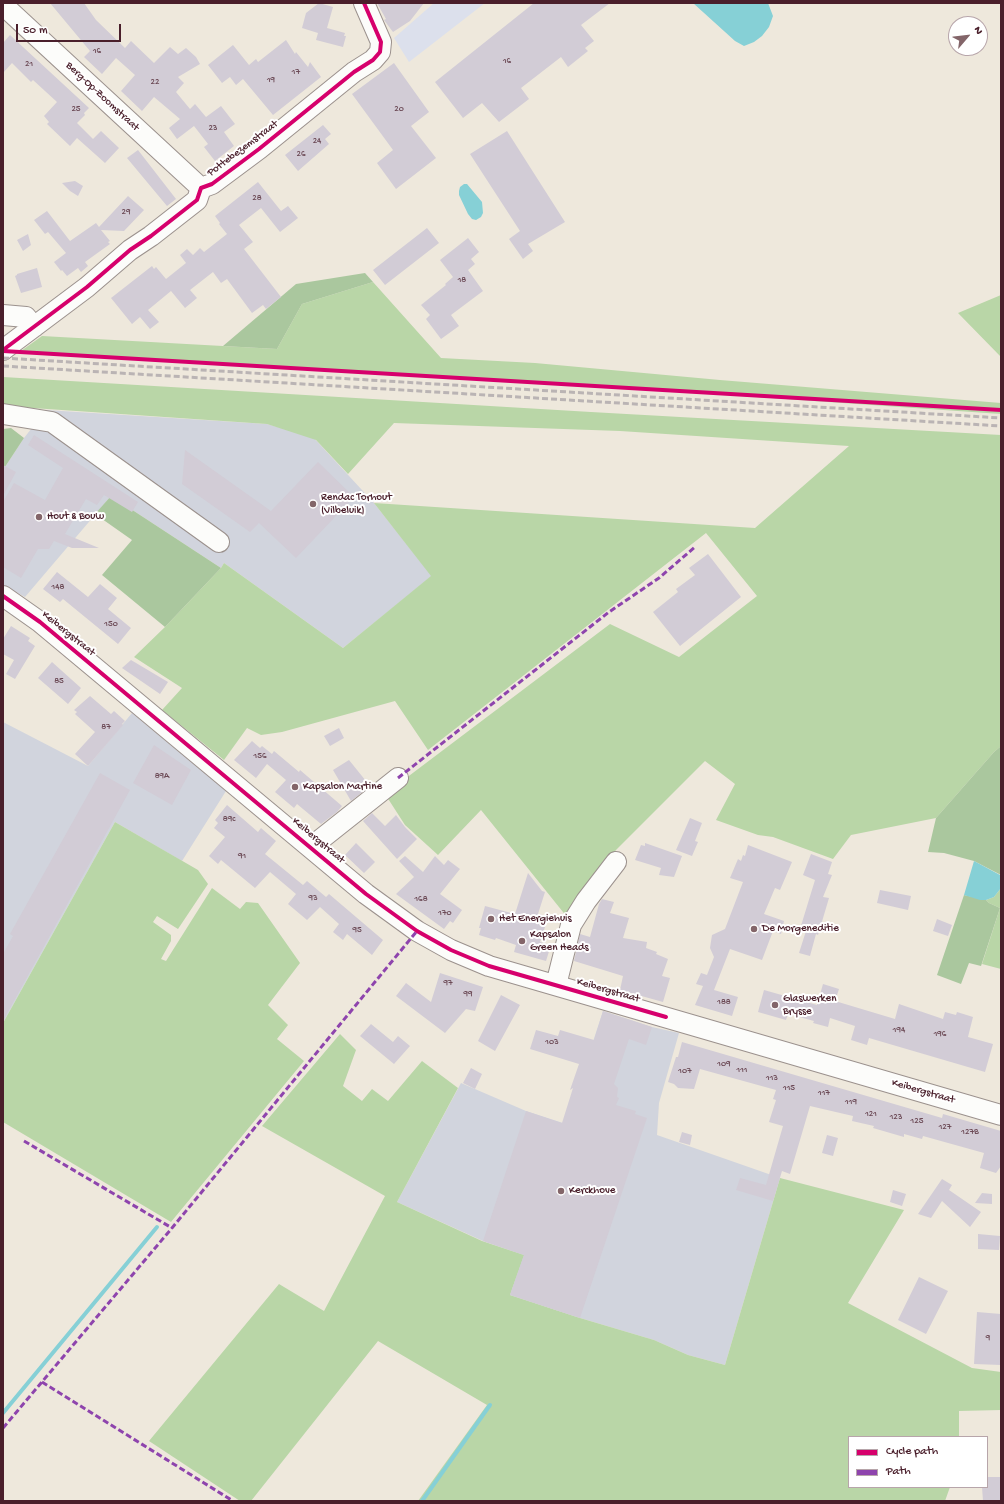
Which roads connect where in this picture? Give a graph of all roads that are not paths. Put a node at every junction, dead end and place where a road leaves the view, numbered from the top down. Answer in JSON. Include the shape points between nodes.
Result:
{"nodes":[{"id":1,"x":364,"y":3,"type":"edge"},
{"id":2,"x":3,"y":5,"type":"edge"},
{"id":3,"x":201,"y":188,"type":"junction"},
{"id":4,"x":3,"y":315,"type":"edge"},
{"id":5,"x":34,"y":327,"type":"junction"},
{"id":6,"x":5,"y":348,"type":"edge"},
{"id":7,"x":3,"y":414,"type":"edge"},
{"id":8,"x":219,"y":542,"type":"dead end"},
{"id":9,"x":3,"y":596,"type":"edge"},
{"id":10,"x":398,"y":778,"type":"dead end"},
{"id":11,"x":311,"y":847,"type":"junction"},
{"id":12,"x":616,"y":862,"type":"dead end"},
{"id":13,"x":556,"y":985,"type":"junction"},
{"id":14,"x":1001,"y":1115,"type":"edge"}],
"edges":[{"from":1,"to":3,"type":"street","name":"Pottebezemstraat","via":[[381,42],[377,56],[253,154],[212,184]]},
{"from":2,"to":3,"type":"street","name":"Berg-Op-Zoomstraat"},
{"from":3,"to":5,"type":"street","name":"Pottebezemstraat","via":[[198,200],[130,250]]},
{"from":4,"to":5,"type":"street","via":[[26,318]]},
{"from":5,"to":6,"type":"street","name":"Pottebezemstraat"},
{"from":7,"to":8,"type":"street","via":[[52,422]]},
{"from":9,"to":11,"type":"street","name":"Keibergstraat","via":[[40,622]]},
{"from":10,"to":11,"type":"street"},
{"from":11,"to":13,"type":"street","name":"Keibergstraat","via":[[366,894],[417,931],[489,966]]},
{"from":12,"to":13,"type":"street","via":[[586,901],[572,925]]},
{"from":13,"to":14,"type":"street","name":"Keibergstraat"}]}
